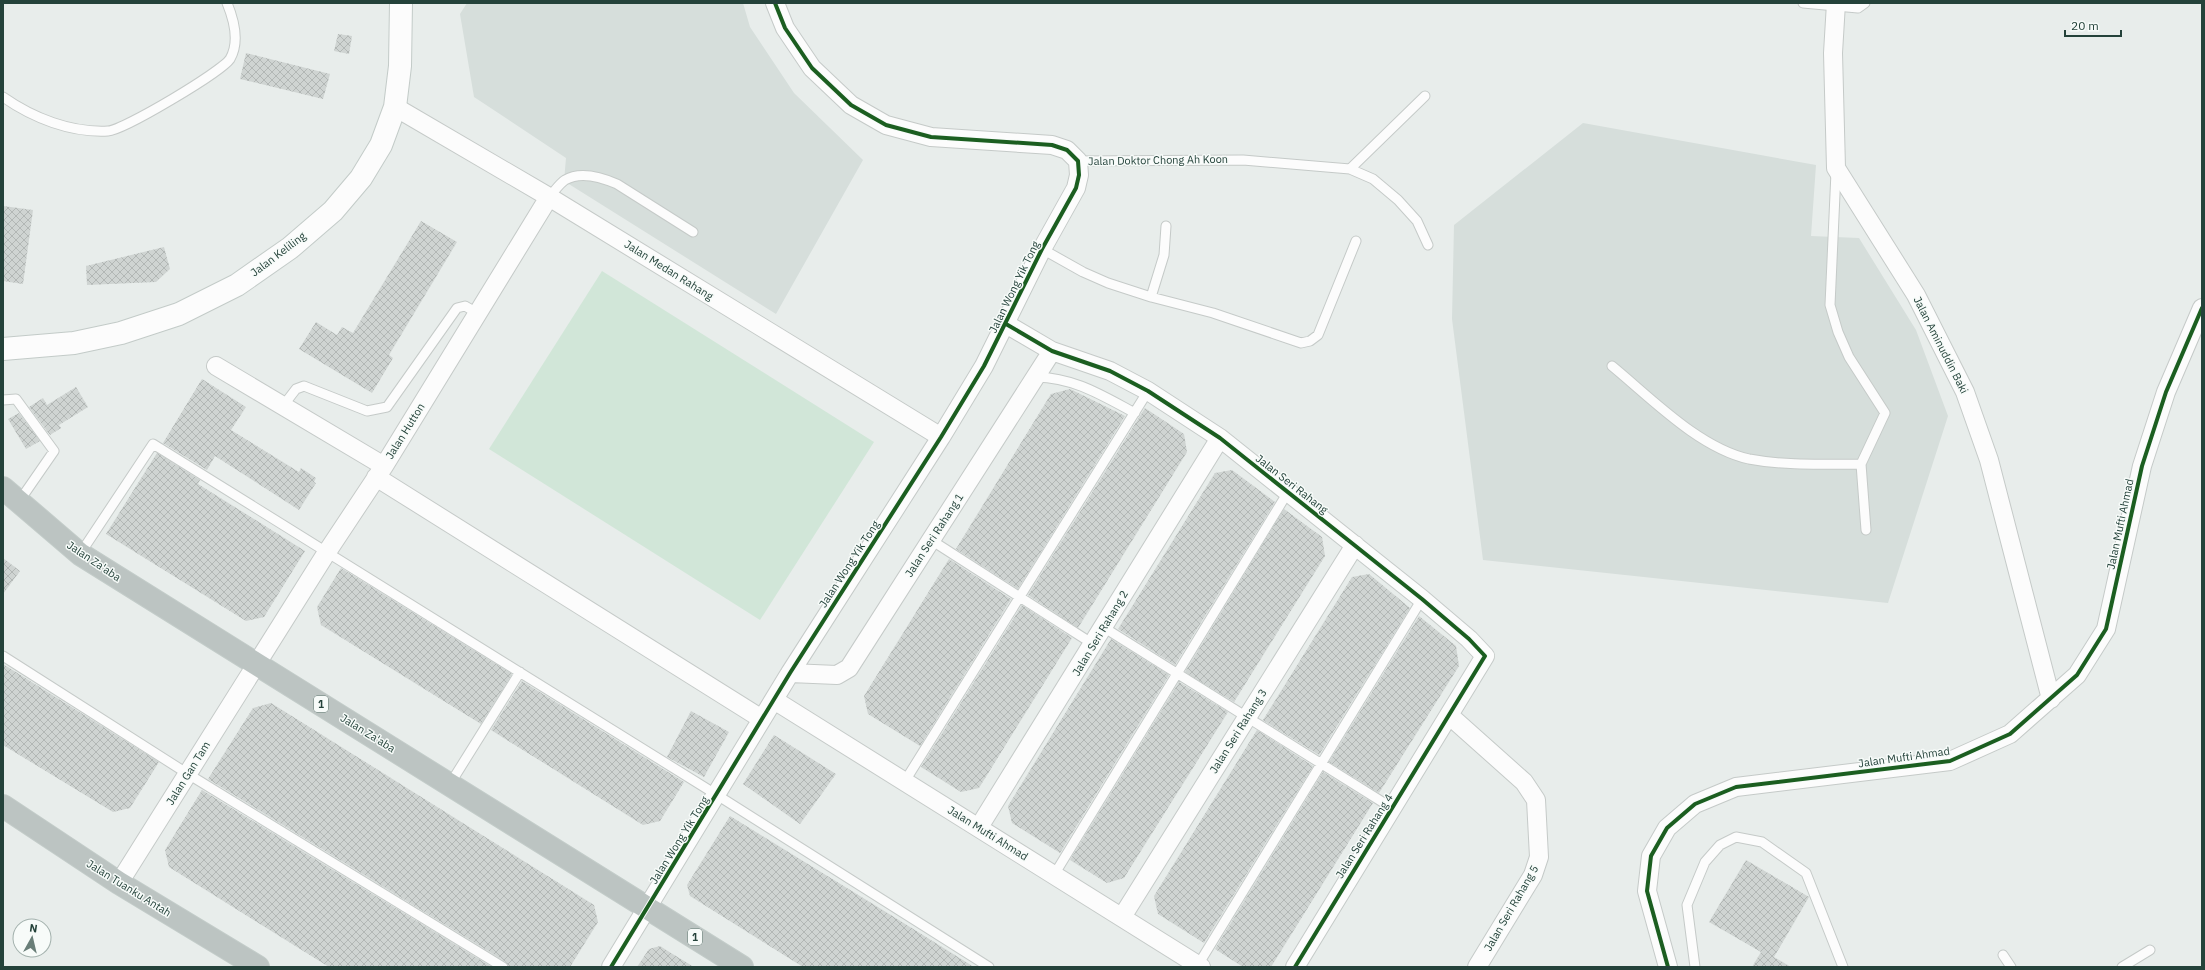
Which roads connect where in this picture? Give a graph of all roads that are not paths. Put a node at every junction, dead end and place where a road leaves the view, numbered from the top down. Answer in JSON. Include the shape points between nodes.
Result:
{"nodes":[{"id":1,"x":227,"y":3,"type":"edge"},
{"id":2,"x":401,"y":3,"type":"edge"},
{"id":3,"x":775,"y":3,"type":"edge"},
{"id":4,"x":1803,"y":3,"type":"edge"},
{"id":5,"x":1865,"y":3,"type":"edge"},
{"id":6,"x":1836,"y":4,"type":"edge"},
{"id":7,"x":1425,"y":96,"type":"dead end"},
{"id":8,"x":3,"y":97,"type":"edge"},
{"id":9,"x":395,"y":107,"type":"junction"},
{"id":10,"x":1078,"y":161,"type":"junction"},
{"id":11,"x":1350,"y":168,"type":"junction"},
{"id":12,"x":1836,"y":168,"type":"junction"},
{"id":13,"x":549,"y":197,"type":"junction"},
{"id":14,"x":1166,"y":226,"type":"dead end"},
{"id":15,"x":693,"y":232,"type":"dead end"},
{"id":16,"x":1356,"y":241,"type":"dead end"},
{"id":17,"x":1428,"y":246,"type":"dead end"},
{"id":18,"x":1042,"y":249,"type":"junction"},
{"id":19,"x":1151,"y":297,"type":"junction"},
{"id":20,"x":2202,"y":308,"type":"edge"},
{"id":21,"x":479,"y":314,"type":"junction"},
{"id":22,"x":1006,"y":324,"type":"junction"},
{"id":23,"x":3,"y":349,"type":"edge"},
{"id":24,"x":1052,"y":351,"type":"junction"},
{"id":25,"x":216,"y":366,"type":"dead end"},
{"id":26,"x":1612,"y":366,"type":"dead end"},
{"id":27,"x":1036,"y":377,"type":"junction"},
{"id":28,"x":1148,"y":391,"type":"junction"},
{"id":29,"x":3,"y":400,"type":"edge"},
{"id":30,"x":283,"y":406,"type":"junction"},
{"id":31,"x":1135,"y":413,"type":"junction"},
{"id":32,"x":941,"y":437,"type":"junction"},
{"id":33,"x":1220,"y":438,"type":"junction"},
{"id":34,"x":1861,"y":464,"type":"junction"},
{"id":35,"x":380,"y":471,"type":"junction"},
{"id":36,"x":3,"y":488,"type":"edge"},
{"id":37,"x":1288,"y":492,"type":"junction"},
{"id":38,"x":18,"y":503,"type":"junction"},
{"id":39,"x":1866,"y":530,"type":"dead end"},
{"id":40,"x":931,"y":540,"type":"junction"},
{"id":41,"x":1355,"y":545,"type":"junction"},
{"id":42,"x":327,"y":552,"type":"junction"},
{"id":43,"x":80,"y":554,"type":"junction"},
{"id":44,"x":1020,"y":598,"type":"junction"},
{"id":45,"x":1422,"y":599,"type":"junction"},
{"id":46,"x":1104,"y":627,"type":"junction"},
{"id":47,"x":1094,"y":644,"type":"junction"},
{"id":48,"x":3,"y":656,"type":"edge"},
{"id":49,"x":257,"y":664,"type":"junction"},
{"id":50,"x":520,"y":672,"type":"junction"},
{"id":51,"x":790,"y":673,"type":"junction"},
{"id":52,"x":1176,"y":673,"type":"junction"},
{"id":53,"x":2051,"y":699,"type":"junction"},
{"id":54,"x":774,"y":700,"type":"junction"},
{"id":55,"x":1450,"y":716,"type":"junction"},
{"id":56,"x":1247,"y":717,"type":"junction"},
{"id":57,"x":762,"y":719,"type":"junction"},
{"id":58,"x":1321,"y":763,"type":"junction"},
{"id":59,"x":188,"y":774,"type":"junction"},
{"id":60,"x":905,"y":781,"type":"junction"},
{"id":61,"x":450,"y":784,"type":"junction"},
{"id":62,"x":717,"y":795,"type":"junction"},
{"id":63,"x":3,"y":806,"type":"edge"},
{"id":64,"x":1392,"y":808,"type":"junction"},
{"id":65,"x":979,"y":827,"type":"junction"},
{"id":66,"x":1054,"y":875,"type":"junction"},
{"id":67,"x":119,"y":883,"type":"junction"},
{"id":68,"x":648,"y":908,"type":"junction"},
{"id":69,"x":1122,"y":917,"type":"junction"},
{"id":70,"x":2150,"y":950,"type":"dead end"},
{"id":71,"x":2003,"y":955,"type":"dead end"},
{"id":72,"x":1190,"y":964,"type":"edge"},
{"id":73,"x":258,"y":967,"type":"edge"},
{"id":74,"x":502,"y":967,"type":"edge"},
{"id":75,"x":611,"y":967,"type":"edge"},
{"id":76,"x":742,"y":967,"type":"edge"},
{"id":77,"x":989,"y":967,"type":"edge"},
{"id":78,"x":1295,"y":967,"type":"edge"},
{"id":79,"x":1477,"y":967,"type":"edge"},
{"id":80,"x":1668,"y":967,"type":"edge"},
{"id":81,"x":1695,"y":967,"type":"edge"},
{"id":82,"x":1843,"y":967,"type":"edge"},
{"id":83,"x":2011,"y":967,"type":"edge"},
{"id":84,"x":2122,"y":967,"type":"edge"}],
"edges":[{"from":1,"to":8,"type":"lane","via":[[232,14],[236,39],[230,59],[216,73],[140,117],[110,131],[79,130],[46,120]]},
{"from":2,"to":9,"type":"street","name":"Jalan Keliling","via":[[400,66]]},
{"from":3,"to":10,"type":"street","name":"Jalan Doktor Chong Ah Koon","via":[[785,28],[812,68],[851,105],[886,125],[930,137],[1052,145],[1067,150]]},
{"from":4,"to":6,"type":"lane"},
{"from":5,"to":6,"type":"lane","via":[[1858,8]]},
{"from":6,"to":12,"type":"street","via":[[1833,53]]},
{"from":7,"to":11,"type":"lane"},
{"from":9,"to":13,"type":"street","name":"Jalan Medan Rahang"},
{"from":9,"to":23,"type":"street","name":"Jalan Keliling","via":[[381,144],[365,171],[333,211],[290,248],[237,285],[179,314],[121,332],[74,344]]},
{"from":10,"to":11,"type":"lane","name":"Jalan Doktor Chong Ah Koon","via":[[1243,160]]},
{"from":10,"to":18,"type":"street","name":"Jalan Wong Yik Tong","via":[[1080,175],[1076,188]]},
{"from":11,"to":17,"type":"lane","name":"Jalan Doktor Chong Ah Koon","via":[[1374,179],[1398,200],[1417,221]]},
{"from":12,"to":34,"type":"lane","via":[[1830,305],[1849,357],[1885,413]]},
{"from":12,"to":53,"type":"street","name":"Jalan Aminuddin Baki","via":[[1916,295],[1965,392],[1989,460]]},
{"from":13,"to":15,"type":"lane","via":[[564,181],[577,175],[603,178],[617,184]]},
{"from":13,"to":21,"type":"street","name":"Jalan Hutton"},
{"from":13,"to":32,"type":"street","name":"Jalan Medan Rahang"},
{"from":14,"to":19,"type":"lane","via":[[1164,255]]},
{"from":16,"to":19,"type":"lane","via":[[1318,335],[1310,341],[1301,343],[1213,313]]},
{"from":18,"to":19,"type":"lane","via":[[1082,272]]},
{"from":18,"to":22,"type":"street","name":"Jalan Wong Yik Tong"},
{"from":20,"to":53,"type":"street","name":"Jalan Mufti Ahmad","via":[[2166,392],[2142,466],[2106,629],[2077,675]]},
{"from":21,"to":30,"type":"lane","via":[[465,306],[457,308],[387,407],[367,411],[304,386],[296,389]]},
{"from":21,"to":35,"type":"street","name":"Jalan Hutton"},
{"from":22,"to":24,"type":"street","name":"Jalan Seri Rahang"},
{"from":22,"to":32,"type":"street","name":"Jalan Wong Yik Tong"},
{"from":24,"to":27,"type":"street","name":"Jalan Seri Rahang 1"},
{"from":24,"to":28,"type":"street","name":"Jalan Seri Rahang","via":[[1110,370]]},
{"from":25,"to":30,"type":"street"},
{"from":26,"to":34,"type":"lane","via":[[1691,430],[1714,445],[1748,458],[1778,463]]},
{"from":27,"to":31,"type":"lane","via":[[1053,377],[1073,382]]},
{"from":27,"to":40,"type":"street","name":"Jalan Seri Rahang 1"},
{"from":28,"to":31,"type":"lane"},
{"from":28,"to":33,"type":"street","name":"Jalan Seri Rahang"},
{"from":29,"to":38,"type":"lane","via":[[16,399],[54,451]]},
{"from":30,"to":35,"type":"street"},
{"from":31,"to":44,"type":"lane"},
{"from":32,"to":51,"type":"street","name":"Jalan Wong Yik Tong"},
{"from":33,"to":37,"type":"street","name":"Jalan Seri Rahang"},
{"from":33,"to":46,"type":"street","name":"Jalan Seri Rahang 2"},
{"from":34,"to":39,"type":"lane"},
{"from":35,"to":42,"type":"street","name":"Jalan Hutton"},
{"from":35,"to":57,"type":"street"},
{"from":36,"to":38,"type":"highway","name":"Jalan Za'aba","number":"1"},
{"from":37,"to":41,"type":"street","name":"Jalan Seri Rahang"},
{"from":37,"to":52,"type":"lane"},
{"from":38,"to":43,"type":"highway","name":"Jalan Za'aba","number":"1"},
{"from":40,"to":44,"type":"lane"},
{"from":40,"to":51,"type":"street","name":"Jalan Seri Rahang 1","via":[[849,668],[837,675]]},
{"from":41,"to":45,"type":"street","name":"Jalan Seri Rahang"},
{"from":41,"to":56,"type":"street","name":"Jalan Seri Rahang 3"},
{"from":42,"to":43,"type":"lane","via":[[153,444]]},
{"from":42,"to":49,"type":"street","name":"Jalan Hutton"},
{"from":42,"to":50,"type":"lane"},
{"from":43,"to":49,"type":"highway","name":"Jalan Za'aba","number":"1"},
{"from":44,"to":47,"type":"lane"},
{"from":44,"to":60,"type":"lane"},
{"from":45,"to":55,"type":"street","name":"Jalan Seri Rahang","via":[[1485,656]]},
{"from":45,"to":58,"type":"lane"},
{"from":46,"to":47,"type":"street","name":"Jalan Seri Rahang 2"},
{"from":46,"to":52,"type":"lane"},
{"from":47,"to":65,"type":"street","name":"Jalan Seri Rahang 2"},
{"from":48,"to":59,"type":"lane"},
{"from":49,"to":59,"type":"street","name":"Jalan Gan Tam"},
{"from":49,"to":61,"type":"highway","name":"Jalan Za'aba","number":"1"},
{"from":50,"to":61,"type":"lane"},
{"from":50,"to":62,"type":"lane"},
{"from":51,"to":54,"type":"street","name":"Jalan Wong Yik Tong"},
{"from":52,"to":56,"type":"lane"},
{"from":52,"to":66,"type":"lane"},
{"from":53,"to":80,"type":"street","name":"Jalan Mufti Ahmad","via":[[2010,734],[1950,761],[1736,787],[1694,804],[1667,828],[1651,856],[1647,891]]},
{"from":54,"to":57,"type":"street","name":"Jalan Wong Yik Tong"},
{"from":54,"to":60,"type":"street","name":"Jalan Mufti Ahmad"},
{"from":55,"to":64,"type":"street","name":"Jalan Seri Rahang 4"},
{"from":55,"to":79,"type":"street","name":"Jalan Seri Rahang 5","via":[[1524,782],[1536,800],[1539,858],[1533,874]]},
{"from":56,"to":58,"type":"lane"},
{"from":56,"to":69,"type":"street","name":"Jalan Seri Rahang 3"},
{"from":57,"to":62,"type":"street","name":"Jalan Wong Yik Tong"},
{"from":58,"to":64,"type":"lane"},
{"from":58,"to":72,"type":"lane"},
{"from":59,"to":67,"type":"street","name":"Jalan Gan Tam"},
{"from":59,"to":74,"type":"lane"},
{"from":60,"to":65,"type":"street","name":"Jalan Mufti Ahmad"},
{"from":61,"to":68,"type":"highway","name":"Jalan Za'aba","number":"1"},
{"from":62,"to":68,"type":"street","name":"Jalan Wong Yik Tong"},
{"from":62,"to":77,"type":"lane"},
{"from":63,"to":67,"type":"highway","name":"Jalan Tuanku Antah"},
{"from":64,"to":78,"type":"street","name":"Jalan Seri Rahang 4"},
{"from":65,"to":66,"type":"street","name":"Jalan Mufti Ahmad"},
{"from":66,"to":69,"type":"street","name":"Jalan Mufti Ahmad"},
{"from":67,"to":73,"type":"highway","name":"Jalan Tuanku Antah"},
{"from":68,"to":75,"type":"street","name":"Jalan Wong Yik Tong"},
{"from":68,"to":76,"type":"highway","name":"Jalan Za'aba","number":"1"},
{"from":69,"to":72,"type":"street","name":"Jalan Mufti Ahmad"},
{"from":70,"to":84,"type":"lane"},
{"from":71,"to":83,"type":"lane"},
{"from":81,"to":82,"type":"lane","via":[[1687,905],[1705,862],[1720,845],[1736,837],[1762,842],[1806,873]]}]}
